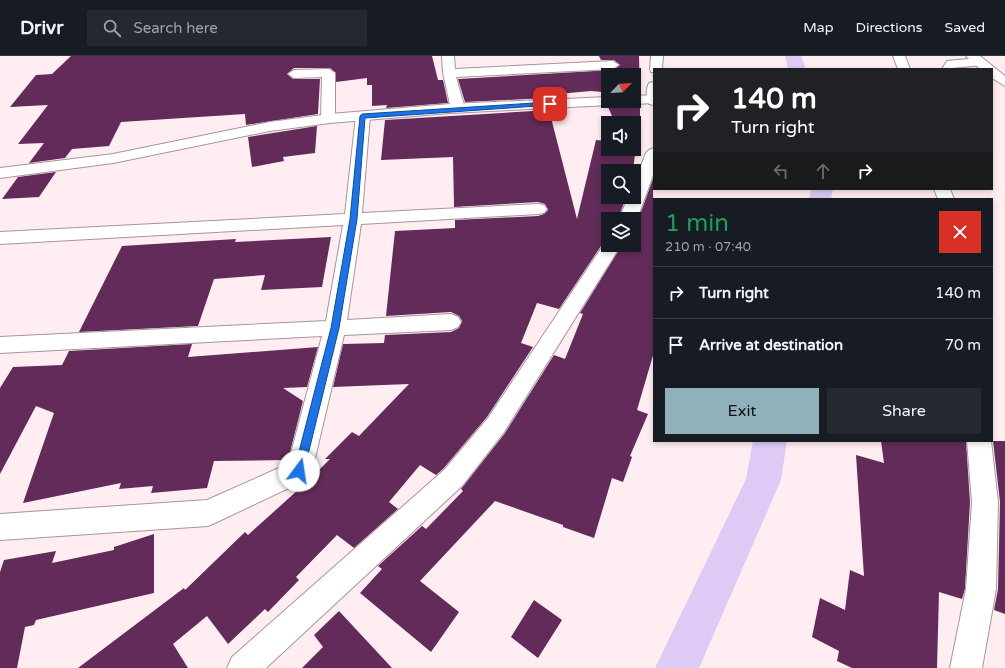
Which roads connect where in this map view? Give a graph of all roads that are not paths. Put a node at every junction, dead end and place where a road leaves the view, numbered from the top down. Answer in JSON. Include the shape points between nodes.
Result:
{"nodes":[{"id":1,"x":448,"y":56,"type":"edge"},
{"id":2,"x":657,"y":56,"type":"edge"},
{"id":3,"x":899,"y":56,"type":"edge"},
{"id":4,"x":980,"y":62,"type":"edge"},
{"id":5,"x":612,"y":65,"type":"dead end"},
{"id":6,"x":656,"y":68,"type":"edge"},
{"id":7,"x":904,"y":68,"type":"edge"},
{"id":8,"x":949,"y":68,"type":"edge"},
{"id":9,"x":449,"y":73,"type":"junction"},
{"id":10,"x":993,"y":73,"type":"edge"},
{"id":11,"x":294,"y":74,"type":"dead end"},
{"id":12,"x":1005,"y":82,"type":"edge"},
{"id":13,"x":653,"y":96,"type":"edge"},
{"id":14,"x":641,"y":99,"type":"edge"},
{"id":15,"x":601,"y":101,"type":"edge"},
{"id":16,"x":458,"y":108,"type":"junction"},
{"id":17,"x":362,"y":116,"type":"junction"},
{"id":18,"x":328,"y":119,"type":"junction"},
{"id":19,"x":653,"y":156,"type":"edge"},
{"id":20,"x":0,"y":173,"type":"edge"},
{"id":21,"x":538,"y":209,"type":"dead end"},
{"id":22,"x":631,"y":212,"type":"edge"},
{"id":23,"x":353,"y":219,"type":"junction"},
{"id":24,"x":0,"y":238,"type":"edge"},
{"id":25,"x":607,"y":252,"type":"edge"},
{"id":26,"x":451,"y":322,"type":"dead end"},
{"id":27,"x":335,"y":328,"type":"junction"},
{"id":28,"x":0,"y":345,"type":"edge"},
{"id":29,"x":979,"y":442,"type":"edge"},
{"id":30,"x":0,"y":527,"type":"edge"},
{"id":31,"x":242,"y":668,"type":"edge"},
{"id":32,"x":966,"y":668,"type":"edge"}],
"edges":[{"from":1,"to":9,"type":"main road"},
{"from":2,"to":6,"type":"main road"},
{"from":3,"to":7,"type":"main road"},
{"from":4,"to":8,"type":"main road","via":[[951,64]]},
{"from":5,"to":9,"type":"main road"},
{"from":9,"to":16,"type":"main road"},
{"from":10,"to":12,"type":"main road"},
{"from":11,"to":18,"type":"main road","via":[[329,73]]},
{"from":13,"to":14,"type":"main road"},
{"from":15,"to":16,"type":"main road"},
{"from":16,"to":17,"type":"main road"},
{"from":17,"to":18,"type":"main road"},
{"from":17,"to":23,"type":"main road"},
{"from":18,"to":20,"type":"main road","via":[[244,130],[126,156]]},
{"from":19,"to":22,"type":"main road"},
{"from":21,"to":23,"type":"main road"},
{"from":23,"to":24,"type":"main road"},
{"from":23,"to":27,"type":"main road"},
{"from":25,"to":31,"type":"main road","via":[[496,425],[453,478]]},
{"from":26,"to":27,"type":"main road"},
{"from":27,"to":28,"type":"main road"},
{"from":27,"to":30,"type":"main road","via":[[299,471],[208,513]]},
{"from":29,"to":32,"type":"main road","via":[[985,502],[981,589]]}]}
